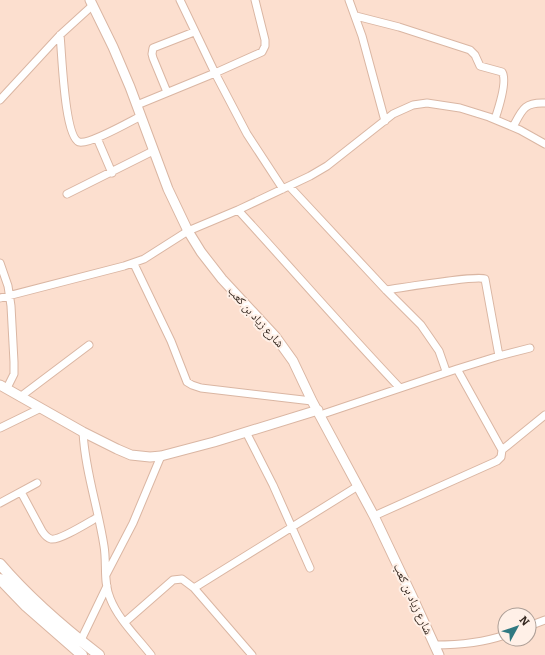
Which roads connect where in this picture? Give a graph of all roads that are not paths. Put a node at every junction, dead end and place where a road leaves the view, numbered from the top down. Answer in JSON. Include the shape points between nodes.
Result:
{"nodes":[{"id":1,"x":180,"y":0,"type":"edge"},
{"id":2,"x":255,"y":0,"type":"edge"},
{"id":3,"x":349,"y":0,"type":"edge"},
{"id":4,"x":91,"y":3,"type":"edge"},
{"id":5,"x":356,"y":16,"type":"junction"},
{"id":6,"x":194,"y":32,"type":"junction"},
{"id":7,"x":60,"y":35,"type":"junction"},
{"id":8,"x":215,"y":73,"type":"junction"},
{"id":9,"x":167,"y":92,"type":"junction"},
{"id":10,"x":0,"y":100,"type":"edge"},
{"id":11,"x":545,"y":103,"type":"edge"},
{"id":12,"x":137,"y":105,"type":"junction"},
{"id":13,"x":141,"y":116,"type":"junction"},
{"id":14,"x":495,"y":119,"type":"junction"},
{"id":15,"x":385,"y":121,"type":"junction"},
{"id":16,"x":513,"y":127,"type":"junction"},
{"id":17,"x":97,"y":138,"type":"junction"},
{"id":18,"x":545,"y":144,"type":"edge"},
{"id":19,"x":154,"y":151,"type":"junction"},
{"id":20,"x":112,"y":173,"type":"junction"},
{"id":21,"x":287,"y":188,"type":"junction"},
{"id":22,"x":68,"y":194,"type":"dead end"},
{"id":23,"x":238,"y":210,"type":"junction"},
{"id":24,"x":188,"y":231,"type":"junction"},
{"id":25,"x":0,"y":263,"type":"edge"},
{"id":26,"x":134,"y":264,"type":"junction"},
{"id":27,"x":386,"y":290,"type":"junction"},
{"id":28,"x":9,"y":295,"type":"junction"},
{"id":29,"x":0,"y":298,"type":"edge"},
{"id":30,"x":89,"y":345,"type":"dead end"},
{"id":31,"x":530,"y":348,"type":"dead end"},
{"id":32,"x":499,"y":356,"type":"junction"},
{"id":33,"x":457,"y":369,"type":"junction"},
{"id":34,"x":446,"y":371,"type":"junction"},
{"id":35,"x":3,"y":387,"type":"edge"},
{"id":36,"x":399,"y":387,"type":"junction"},
{"id":37,"x":20,"y":397,"type":"junction"},
{"id":38,"x":312,"y":401,"type":"junction"},
{"id":39,"x":41,"y":408,"type":"junction"},
{"id":40,"x":319,"y":413,"type":"junction"},
{"id":41,"x":545,"y":415,"type":"edge"},
{"id":42,"x":0,"y":428,"type":"edge"},
{"id":43,"x":83,"y":432,"type":"junction"},
{"id":44,"x":246,"y":432,"type":"junction"},
{"id":45,"x":502,"y":450,"type":"junction"},
{"id":46,"x":161,"y":456,"type":"junction"},
{"id":47,"x":37,"y":483,"type":"dead end"},
{"id":48,"x":358,"y":486,"type":"junction"},
{"id":49,"x":21,"y":492,"type":"junction"},
{"id":50,"x":0,"y":503,"type":"edge"},
{"id":51,"x":374,"y":516,"type":"junction"},
{"id":52,"x":98,"y":518,"type":"junction"},
{"id":53,"x":292,"y":527,"type":"junction"},
{"id":54,"x":0,"y":564,"type":"edge"},
{"id":55,"x":310,"y":568,"type":"dead end"},
{"id":56,"x":106,"y":576,"type":"junction"},
{"id":57,"x":0,"y":579,"type":"edge"},
{"id":58,"x":107,"y":586,"type":"junction"},
{"id":59,"x":194,"y":588,"type":"junction"},
{"id":60,"x":125,"y":622,"type":"junction"},
{"id":61,"x":497,"y":637,"type":"edge"},
{"id":62,"x":81,"y":640,"type":"junction"},
{"id":63,"x":435,"y":645,"type":"junction"},
{"id":64,"x":77,"y":653,"type":"edge"},
{"id":65,"x":100,"y":655,"type":"edge"},
{"id":66,"x":150,"y":655,"type":"edge"},
{"id":67,"x":252,"y":655,"type":"edge"},
{"id":68,"x":439,"y":655,"type":"edge"}],
"edges":[{"from":1,"to":6,"type":"street"},
{"from":2,"to":8,"type":"street","via":[[265,40],[262,52]]},
{"from":3,"to":5,"type":"street"},
{"from":4,"to":7,"type":"street"},
{"from":4,"to":12,"type":"street","name":"شارع زياد بن كعب"},
{"from":5,"to":14,"type":"street","via":[[470,50],[480,66],[502,72],[502,99]]},
{"from":5,"to":15,"type":"street"},
{"from":6,"to":8,"type":"street"},
{"from":6,"to":9,"type":"street","via":[[155,46],[152,50]]},
{"from":7,"to":10,"type":"street"},
{"from":7,"to":17,"type":"street","via":[[70,128],[79,142]]},
{"from":8,"to":9,"type":"street"},
{"from":8,"to":21,"type":"street","via":[[247,134]]},
{"from":9,"to":12,"type":"street"},
{"from":11,"to":16,"type":"street","via":[[529,104],[522,109]]},
{"from":12,"to":13,"type":"street","name":"شارع زياد بن كعب"},
{"from":13,"to":17,"type":"street"},
{"from":13,"to":19,"type":"street","name":"شارع زياد بن كعب"},
{"from":14,"to":15,"type":"street","via":[[460,108],[427,103],[403,109]]},
{"from":14,"to":16,"type":"street"},
{"from":15,"to":21,"type":"street","via":[[327,166]]},
{"from":16,"to":18,"type":"street"},
{"from":17,"to":20,"type":"street"},
{"from":19,"to":20,"type":"street"},
{"from":19,"to":24,"type":"street","name":"شارع زياد بن كعب"},
{"from":20,"to":22,"type":"street"},
{"from":21,"to":23,"type":"street"},
{"from":21,"to":27,"type":"street"},
{"from":23,"to":24,"type":"street"},
{"from":23,"to":36,"type":"street"},
{"from":24,"to":26,"type":"street"},
{"from":24,"to":38,"type":"street","name":"شارع زياد بن كعب","via":[[229,288],[284,348]]},
{"from":25,"to":28,"type":"street"},
{"from":26,"to":28,"type":"street"},
{"from":26,"to":38,"type":"street","via":[[172,341],[188,382],[201,388]]},
{"from":27,"to":32,"type":"street","via":[[466,279],[484,279]]},
{"from":27,"to":34,"type":"street","via":[[421,325],[439,351]]},
{"from":28,"to":29,"type":"street"},
{"from":28,"to":35,"type":"street","via":[[14,374],[11,382]]},
{"from":30,"to":37,"type":"street"},
{"from":31,"to":32,"type":"street"},
{"from":32,"to":33,"type":"street"},
{"from":33,"to":34,"type":"street"},
{"from":33,"to":45,"type":"street"},
{"from":34,"to":36,"type":"street"},
{"from":35,"to":37,"type":"street"},
{"from":36,"to":40,"type":"street"},
{"from":37,"to":39,"type":"street"},
{"from":38,"to":40,"type":"street","name":"شارع زياد بن كعب"},
{"from":39,"to":42,"type":"street"},
{"from":39,"to":43,"type":"street"},
{"from":40,"to":44,"type":"street"},
{"from":40,"to":48,"type":"street","name":"شارع زياد بن كعب"},
{"from":41,"to":45,"type":"street"},
{"from":43,"to":46,"type":"street","via":[[131,455],[150,458]]},
{"from":43,"to":52,"type":"street","via":[[87,471]]},
{"from":44,"to":46,"type":"street"},
{"from":44,"to":53,"type":"street"},
{"from":45,"to":51,"type":"street","via":[[501,457],[493,463]]},
{"from":46,"to":56,"type":"street","via":[[133,522]]},
{"from":47,"to":49,"type":"street"},
{"from":48,"to":51,"type":"street","name":"شارع زياد بن كعب"},
{"from":48,"to":53,"type":"street"},
{"from":49,"to":50,"type":"street"},
{"from":49,"to":52,"type":"street","via":[[42,531],[50,539],[64,536]]},
{"from":51,"to":63,"type":"street","name":"شارع زياد بن كعب"},
{"from":52,"to":56,"type":"street","via":[[105,553]]},
{"from":53,"to":55,"type":"street"},
{"from":53,"to":59,"type":"street"},
{"from":54,"to":62,"type":"main road","via":[[33,598]]},
{"from":56,"to":58,"type":"street"},
{"from":57,"to":64,"type":"main road"},
{"from":58,"to":60,"type":"street","via":[[115,608]]},
{"from":58,"to":62,"type":"street"},
{"from":59,"to":60,"type":"street","via":[[182,579],[173,580]]},
{"from":59,"to":67,"type":"street"},
{"from":60,"to":66,"type":"street"},
{"from":61,"to":63,"type":"street","via":[[467,644]]},
{"from":62,"to":65,"type":"main road"},
{"from":63,"to":68,"type":"street","name":"شارع زياد بن كعب"}]}
